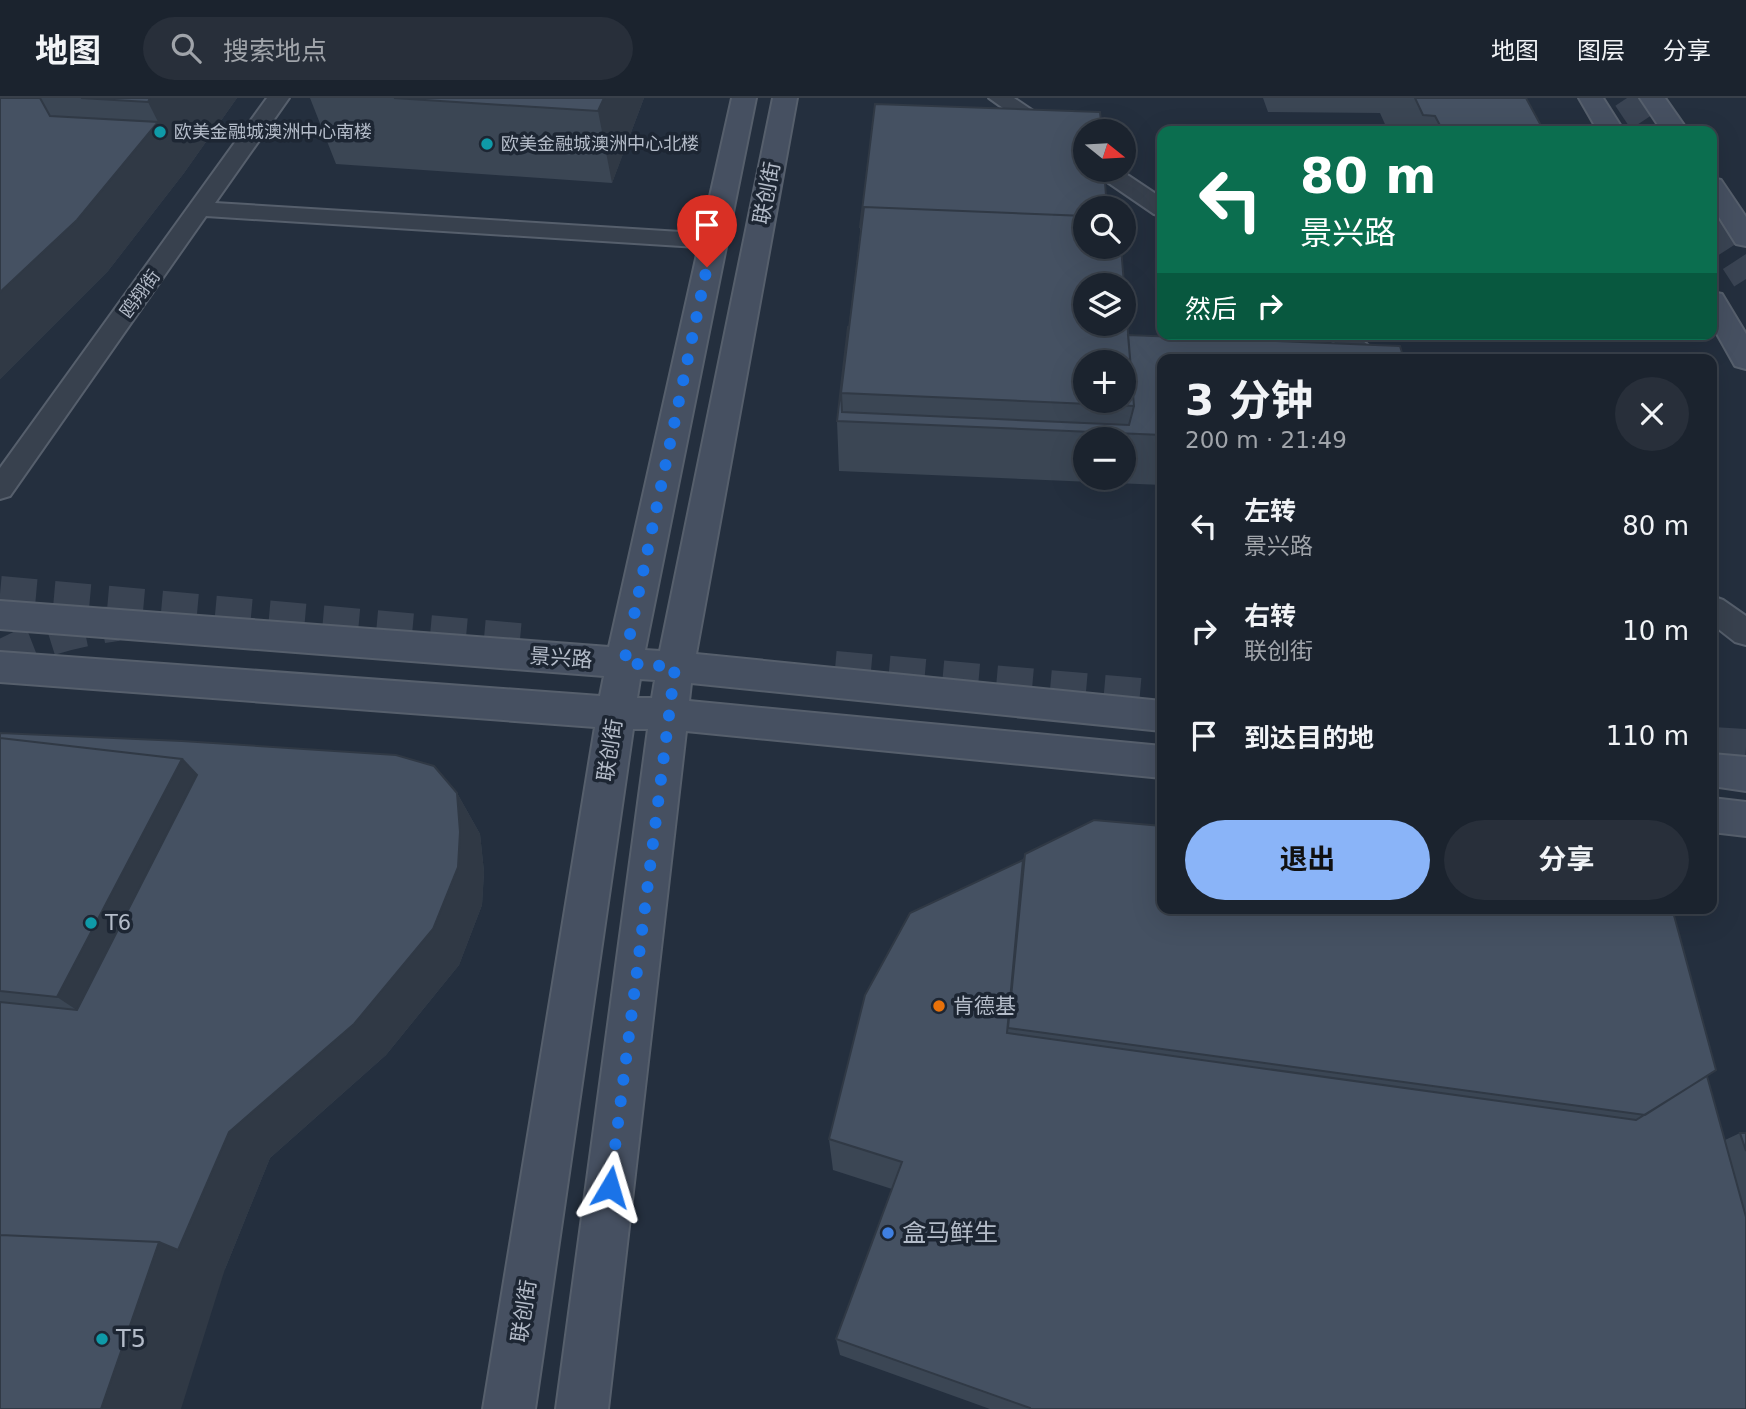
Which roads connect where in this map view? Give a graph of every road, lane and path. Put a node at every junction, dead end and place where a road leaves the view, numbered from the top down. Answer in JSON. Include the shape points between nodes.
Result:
{"nodes":[{"id":1,"x":278,"y":98,"type":"edge"},
{"id":2,"x":744,"y":98,"type":"edge"},
{"id":3,"x":785,"y":98,"type":"edge"},
{"id":4,"x":1000,"y":98,"type":"edge"},
{"id":5,"x":1591,"y":98,"type":"edge"},
{"id":6,"x":1652,"y":98,"type":"edge"},
{"id":7,"x":1608,"y":126,"type":"edge"},
{"id":8,"x":1672,"y":126,"type":"edge"},
{"id":9,"x":1073,"y":148,"type":"edge"},
{"id":10,"x":1123,"y":182,"type":"edge"},
{"id":11,"x":1717,"y":194,"type":"edge"},
{"id":12,"x":1157,"y":206,"type":"edge"},
{"id":13,"x":201,"y":209,"type":"junction"},
{"id":14,"x":1746,"y":238,"type":"edge"},
{"id":15,"x":713,"y":241,"type":"junction"},
{"id":16,"x":1717,"y":310,"type":"edge"},
{"id":17,"x":1346,"y":340,"type":"edge"},
{"id":18,"x":1364,"y":354,"type":"edge"},
{"id":19,"x":1746,"y":359,"type":"edge"},
{"id":20,"x":0,"y":489,"type":"edge"},
{"id":21,"x":1717,"y":612,"type":"edge"},
{"id":22,"x":0,"y":615,"type":"edge"},
{"id":23,"x":1746,"y":633,"type":"edge"},
{"id":24,"x":624,"y":663,"type":"junction"},
{"id":25,"x":0,"y":667,"type":"edge"},
{"id":26,"x":675,"y":667,"type":"junction"},
{"id":27,"x":615,"y":713,"type":"junction"},
{"id":28,"x":668,"y":714,"type":"junction"},
{"id":29,"x":1157,"y":715,"type":"edge"},
{"id":30,"x":1157,"y":762,"type":"edge"},
{"id":31,"x":1717,"y":771,"type":"edge"},
{"id":32,"x":1746,"y":774,"type":"edge"},
{"id":33,"x":1717,"y":815,"type":"edge"},
{"id":34,"x":1746,"y":818,"type":"edge"},
{"id":35,"x":509,"y":1409,"type":"edge"},
{"id":36,"x":582,"y":1409,"type":"edge"}],
"edges":[{"from":1,"to":13,"type":"street","name":"鸥翔街"},
{"from":2,"to":15,"type":"street","name":"联创街"},
{"from":3,"to":26,"type":"street","name":"联创街"},
{"from":4,"to":9,"type":"street"},
{"from":5,"to":7,"type":"street"},
{"from":6,"to":8,"type":"street"},
{"from":10,"to":12,"type":"street"},
{"from":11,"to":14,"type":"street"},
{"from":13,"to":15,"type":"street"},
{"from":13,"to":20,"type":"street","name":"鸥翔街"},
{"from":15,"to":24,"type":"street","name":"联创街"},
{"from":16,"to":19,"type":"street"},
{"from":17,"to":18,"type":"street"},
{"from":21,"to":23,"type":"street"},
{"from":22,"to":24,"type":"street","name":"景兴路"},
{"from":24,"to":26,"type":"street","name":"景兴路"},
{"from":24,"to":27,"type":"street","name":"联创街"},
{"from":25,"to":27,"type":"street"},
{"from":26,"to":28,"type":"street","name":"联创街"},
{"from":26,"to":29,"type":"street","name":"景兴路"},
{"from":27,"to":28,"type":"street"},
{"from":27,"to":35,"type":"street","name":"联创街"},
{"from":28,"to":30,"type":"street"},
{"from":28,"to":36,"type":"street","name":"联创街"},
{"from":31,"to":32,"type":"street"},
{"from":33,"to":34,"type":"street"}]}
